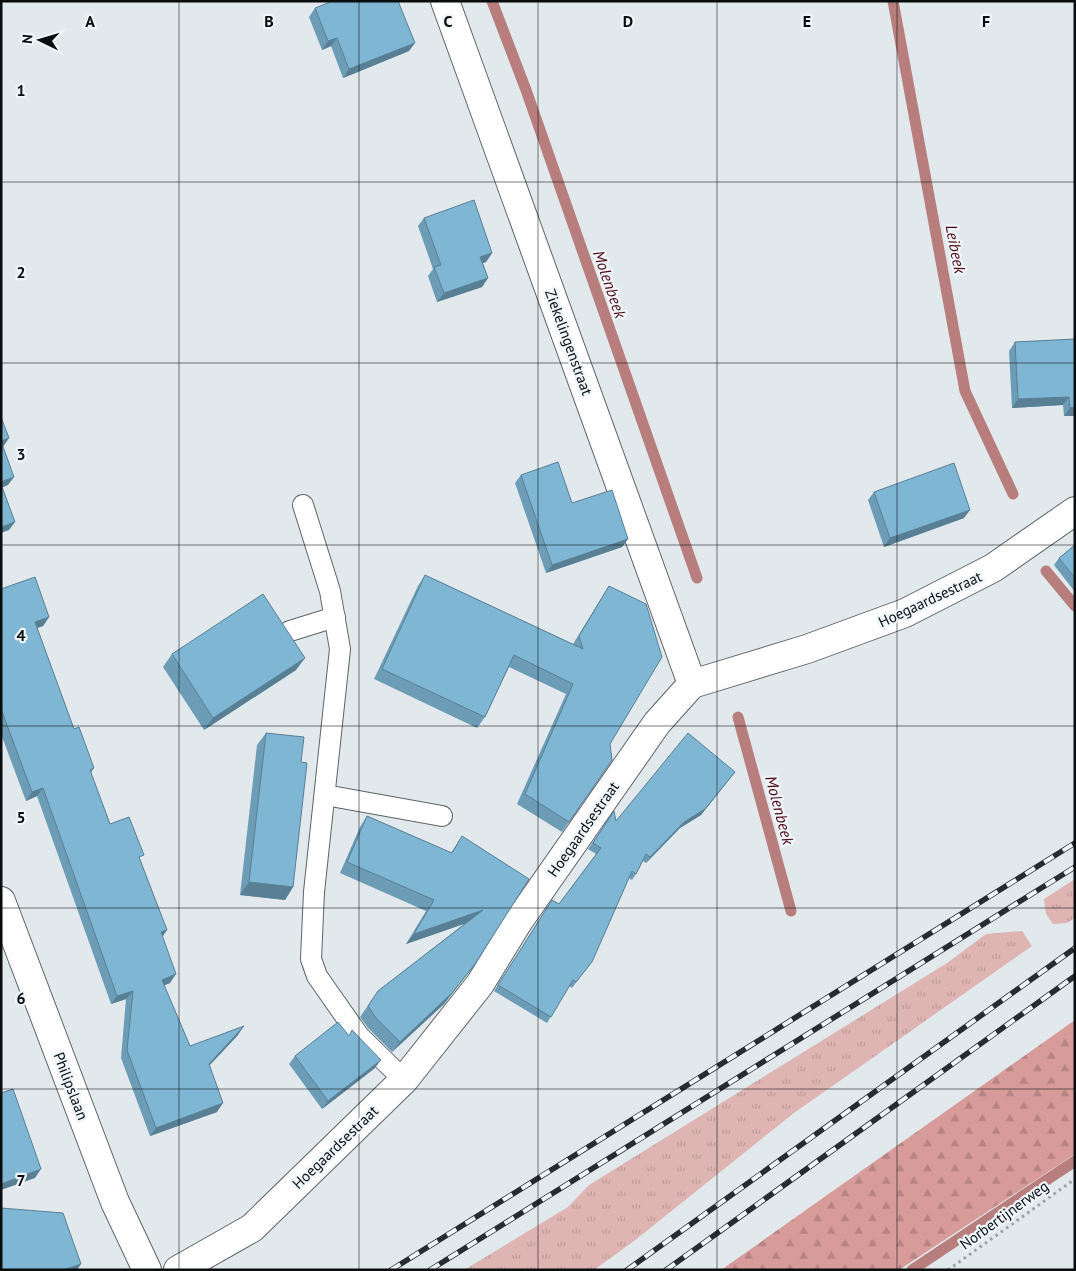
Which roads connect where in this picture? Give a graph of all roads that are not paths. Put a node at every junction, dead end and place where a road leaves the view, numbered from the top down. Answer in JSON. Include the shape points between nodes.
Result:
{"nodes":[{"id":1,"x":445,"y":1,"type":"edge"},
{"id":2,"x":303,"y":505,"type":"dead end"},
{"id":3,"x":1075,"y":511,"type":"edge"},
{"id":4,"x":335,"y":617,"type":"junction"},
{"id":5,"x":290,"y":631,"type":"edge"},
{"id":6,"x":692,"y":684,"type":"junction"},
{"id":7,"x":324,"y":795,"type":"junction"},
{"id":8,"x":442,"y":816,"type":"dead end"},
{"id":9,"x":1,"y":901,"type":"edge"},
{"id":10,"x":404,"y":1080,"type":"junction"},
{"id":11,"x":147,"y":1270,"type":"edge"},
{"id":12,"x":178,"y":1270,"type":"edge"}],
"edges":[{"from":1,"to":6,"type":"street","name":"Ziekelingenstraat"},
{"from":2,"to":4,"type":"lane"},
{"from":3,"to":6,"type":"street","name":"Hoegaardsestraat","via":[[993,568],[905,613],[807,649]]},
{"from":4,"to":5,"type":"lane"},
{"from":4,"to":7,"type":"lane","via":[[340,649]]},
{"from":6,"to":10,"type":"street","name":"Hoegaardsestraat","via":[[658,723],[518,922],[480,984]]},
{"from":7,"to":8,"type":"lane"},
{"from":7,"to":10,"type":"lane","via":[[311,959],[317,976],[343,1016]]},
{"from":9,"to":11,"type":"street","name":"Philipslaan","via":[[115,1202]]},
{"from":10,"to":12,"type":"street","name":"Hoegaardsestraat","via":[[252,1228]]}]}
